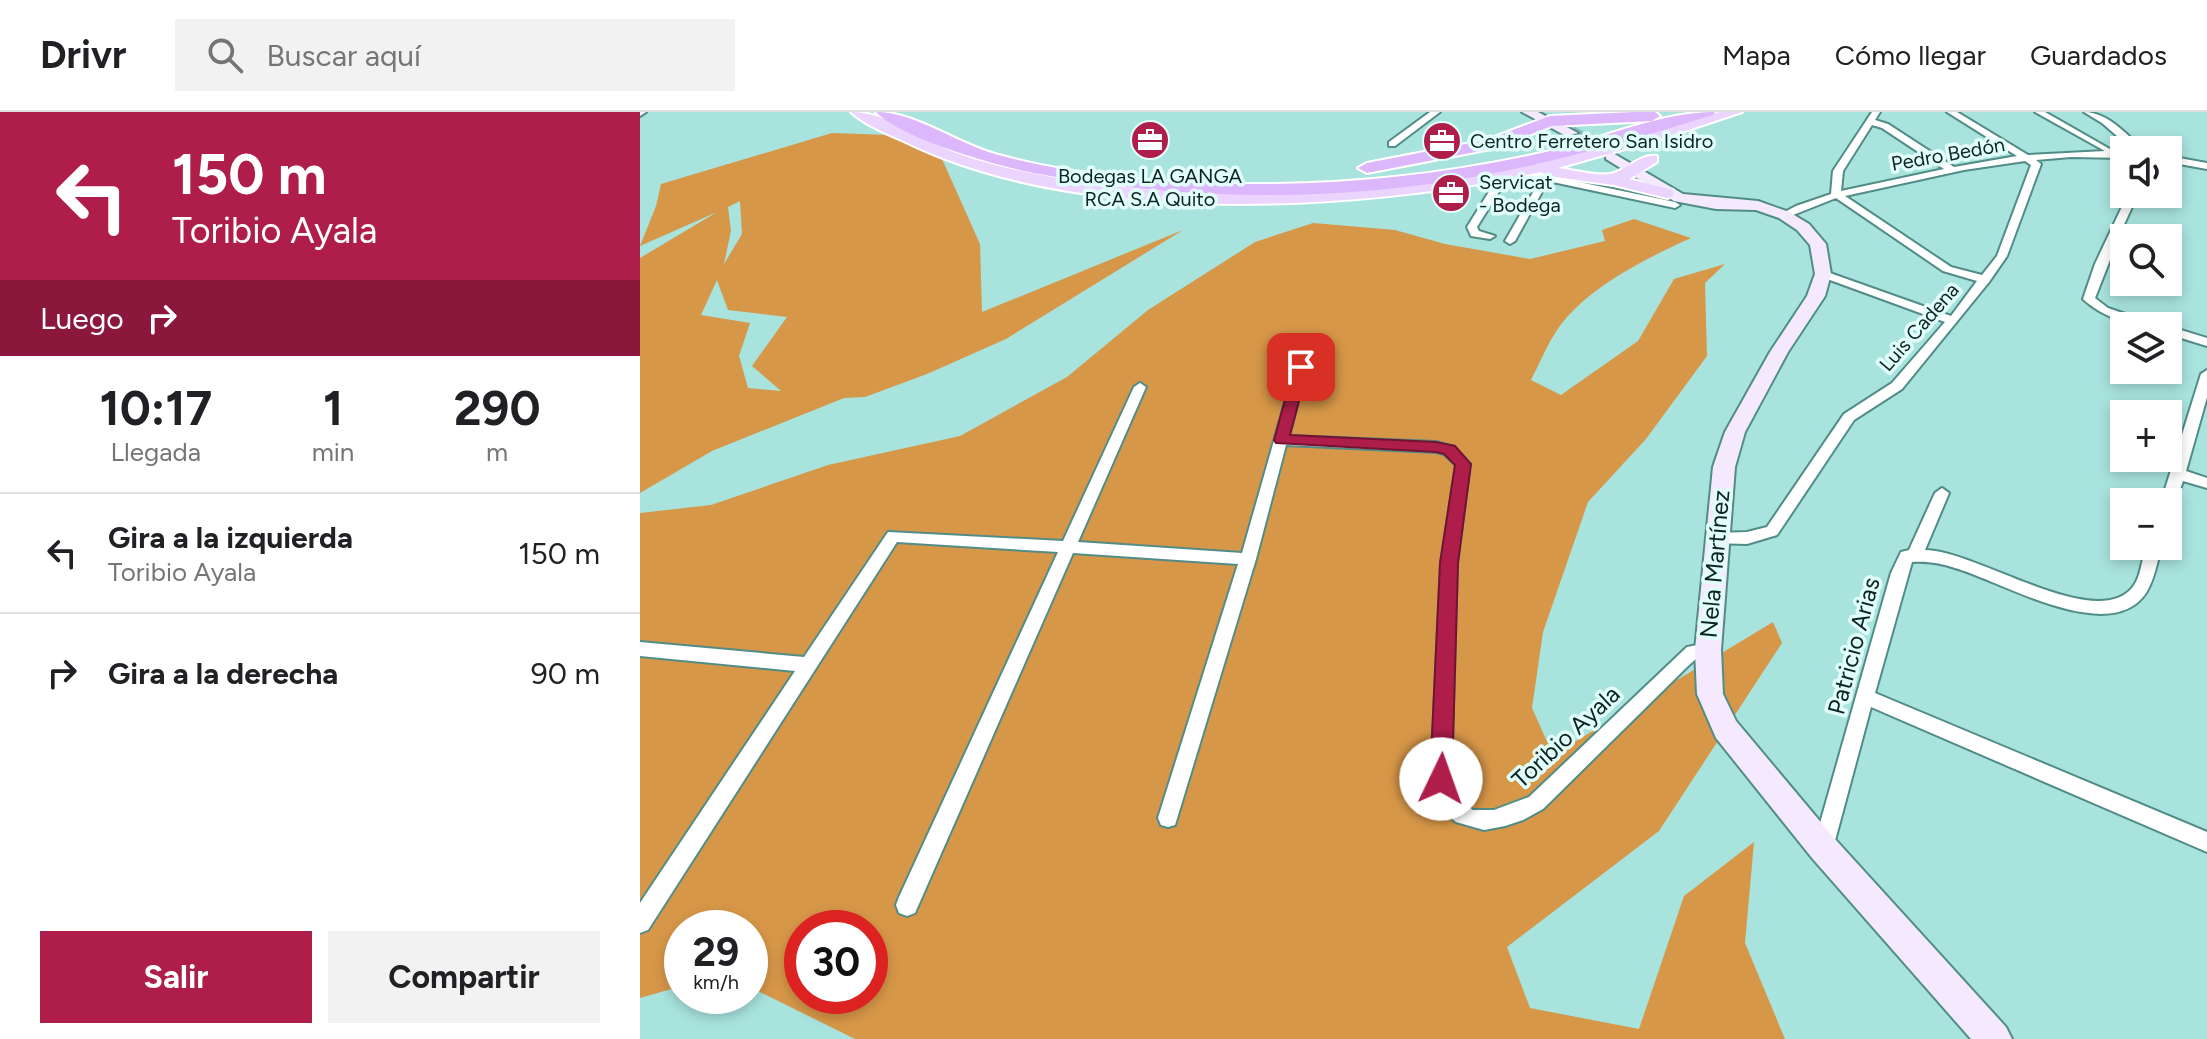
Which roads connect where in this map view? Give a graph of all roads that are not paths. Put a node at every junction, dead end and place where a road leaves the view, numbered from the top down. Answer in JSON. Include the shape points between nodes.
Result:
{"nodes":[{"id":1,"x":858,"y":112,"type":"edge"},
{"id":2,"x":884,"y":112,"type":"edge"},
{"id":3,"x":916,"y":112,"type":"edge"},
{"id":4,"x":1436,"y":112,"type":"edge"},
{"id":5,"x":1707,"y":112,"type":"edge"},
{"id":6,"x":1735,"y":112,"type":"edge"},
{"id":7,"x":1876,"y":112,"type":"edge"},
{"id":8,"x":1951,"y":112,"type":"edge"},
{"id":9,"x":2039,"y":112,"type":"edge"},
{"id":10,"x":2088,"y":112,"type":"edge"},
{"id":11,"x":1541,"y":116,"type":"edge"},
{"id":12,"x":1664,"y":121,"type":"edge"},
{"id":13,"x":1869,"y":121,"type":"junction"},
{"id":14,"x":1571,"y":133,"type":"tunnel mouth"},
{"id":15,"x":2122,"y":136,"type":"edge"},
{"id":16,"x":1392,"y":144,"type":"dead end"},
{"id":17,"x":2110,"y":149,"type":"edge"},
{"id":18,"x":2110,"y":154,"type":"edge"},
{"id":19,"x":1611,"y":156,"type":"tunnel mouth"},
{"id":20,"x":2030,"y":158,"type":"junction"},
{"id":21,"x":1652,"y":159,"type":"junction"},
{"id":22,"x":2182,"y":162,"type":"edge"},
{"id":23,"x":2207,"y":166,"type":"edge"},
{"id":24,"x":1632,"y":169,"type":"junction"},
{"id":25,"x":1953,"y":170,"type":"junction"},
{"id":26,"x":1525,"y":174,"type":"junction"},
{"id":27,"x":1320,"y":176,"type":"junction"},
{"id":28,"x":1595,"y":177,"type":"junction"},
{"id":29,"x":1665,"y":194,"type":"junction"},
{"id":30,"x":1836,"y":194,"type":"junction"},
{"id":31,"x":1784,"y":215,"type":"junction"},
{"id":32,"x":1490,"y":236,"type":"dead end"},
{"id":33,"x":1510,"y":241,"type":"dead end"},
{"id":34,"x":2110,"y":244,"type":"edge"},
{"id":35,"x":1823,"y":274,"type":"junction"},
{"id":36,"x":1985,"y":280,"type":"junction"},
{"id":37,"x":2116,"y":312,"type":"edge"},
{"id":38,"x":1953,"y":321,"type":"junction"},
{"id":39,"x":2182,"y":334,"type":"edge"},
{"id":40,"x":2207,"y":342,"type":"edge"},
{"id":41,"x":1301,"y":367,"type":"dead end"},
{"id":42,"x":2207,"y":374,"type":"edge"},
{"id":43,"x":1140,"y":387,"type":"dead end"},
{"id":44,"x":1281,"y":440,"type":"junction"},
{"id":45,"x":2178,"y":474,"type":"junction"},
{"id":46,"x":2207,"y":483,"type":"edge"},
{"id":47,"x":2173,"y":488,"type":"edge"},
{"id":48,"x":1942,"y":493,"type":"dead end"},
{"id":49,"x":1716,"y":539,"type":"junction"},
{"id":50,"x":1070,"y":547,"type":"junction"},
{"id":51,"x":1916,"y":553,"type":"junction"},
{"id":52,"x":1248,"y":559,"type":"junction"},
{"id":53,"x":2149,"y":560,"type":"edge"},
{"id":54,"x":640,"y":649,"type":"edge"},
{"id":55,"x":1708,"y":650,"type":"junction"},
{"id":56,"x":809,"y":665,"type":"junction"},
{"id":57,"x":1866,"y":697,"type":"junction"},
{"id":58,"x":1168,"y":818,"type":"dead end"},
{"id":59,"x":2207,"y":842,"type":"edge"},
{"id":60,"x":1823,"y":848,"type":"junction"},
{"id":61,"x":907,"y":905,"type":"dead end"},
{"id":62,"x":640,"y":922,"type":"edge"},
{"id":63,"x":1994,"y":1039,"type":"edge"}],
"edges":[{"from":1,"to":26,"type":"main road","via":[[962,160],[1139,192],[1318,195]]},
{"from":2,"to":5,"type":"highway","via":[[971,152],[1021,166],[1142,183],[1278,189],[1388,183],[1475,171],[1589,147]]},
{"from":3,"to":27,"type":"highway","via":[[986,143],[1071,162],[1213,176]]},
{"from":4,"to":16,"type":"street"},
{"from":6,"to":12,"type":"main road"},
{"from":7,"to":13,"type":"street"},
{"from":8,"to":20,"type":"street"},
{"from":9,"to":17,"type":"street"},
{"from":10,"to":15,"type":"street"},
{"from":11,"to":12,"type":"highway"},
{"from":11,"to":14,"type":"main road"},
{"from":11,"to":27,"type":"highway","via":[[1490,144]]},
{"from":12,"to":21,"type":"main road"},
{"from":12,"to":26,"type":"main road"},
{"from":12,"to":27,"type":"highway","via":[[1501,157],[1410,171]]},
{"from":13,"to":25,"type":"street"},
{"from":13,"to":30,"type":"street","via":[[1838,171]]},
{"from":18,"to":20,"type":"street","name":"Pedro Bedón"},
{"from":19,"to":24,"type":"main road"},
{"from":20,"to":25,"type":"street","name":"Pedro Bedón"},
{"from":20,"to":36,"type":"street","name":"Luis Cadena","via":[[2036,170],[2002,256]]},
{"from":21,"to":24,"type":"main road"},
{"from":21,"to":29,"type":"main road"},
{"from":22,"to":23,"type":"street"},
{"from":24,"to":28,"type":"main road","via":[[1622,176]]},
{"from":24,"to":29,"type":"main road"},
{"from":25,"to":30,"type":"street","name":"Pedro Bedón"},
{"from":26,"to":28,"type":"main road"},
{"from":26,"to":29,"type":"street"},
{"from":26,"to":32,"type":"street","via":[[1472,227],[1475,234]]},
{"from":26,"to":33,"type":"street"},
{"from":28,"to":29,"type":"main road"},
{"from":29,"to":31,"type":"main road","via":[[1763,207]]},
{"from":30,"to":31,"type":"street","name":"Pedro Bedón"},
{"from":30,"to":36,"type":"street","via":[[1947,269]]},
{"from":31,"to":35,"type":"main road","via":[[1814,238]]},
{"from":34,"to":37,"type":"street","via":[[2089,299]]},
{"from":35,"to":38,"type":"street"},
{"from":35,"to":49,"type":"main road","name":"Nela Martínez","via":[[1816,296],[1735,432],[1724,467]]},
{"from":36,"to":38,"type":"street","name":"Luis Cadena"},
{"from":38,"to":49,"type":"street","name":"Luis Cadena","via":[[1897,386],[1849,417],[1772,531]]},
{"from":39,"to":40,"type":"street"},
{"from":41,"to":44,"type":"street"},
{"from":42,"to":45,"type":"street"},
{"from":43,"to":50,"type":"street"},
{"from":44,"to":52,"type":"street"},
{"from":44,"to":55,"type":"street","name":"Toribio Ayala","via":[[1436,447],[1449,450],[1463,464],[1449,563],[1441,779],[1452,807],[1476,821],[1507,818],[1536,803],[1682,661],[1693,652]]},
{"from":45,"to":46,"type":"street"},
{"from":45,"to":47,"type":"street"},
{"from":48,"to":51,"type":"street","name":"Patricio Arias"},
{"from":49,"to":55,"type":"main road","name":"Nela Martínez"},
{"from":50,"to":52,"type":"street"},
{"from":50,"to":56,"type":"street","via":[[893,536]]},
{"from":50,"to":61,"type":"street"},
{"from":51,"to":53,"type":"street","via":[[2053,599],[2106,609],[2138,593]]},
{"from":51,"to":57,"type":"street","name":"Patricio Arias","via":[[1902,563]]},
{"from":52,"to":58,"type":"street"},
{"from":54,"to":56,"type":"street"},
{"from":55,"to":60,"type":"main road","name":"Nela Martínez","via":[[1710,694],[1726,729]]},
{"from":56,"to":62,"type":"street"},
{"from":57,"to":59,"type":"street"},
{"from":57,"to":60,"type":"street","name":"Patricio Arias"},
{"from":60,"to":63,"type":"main road","name":"Nela Martínez"}]}
